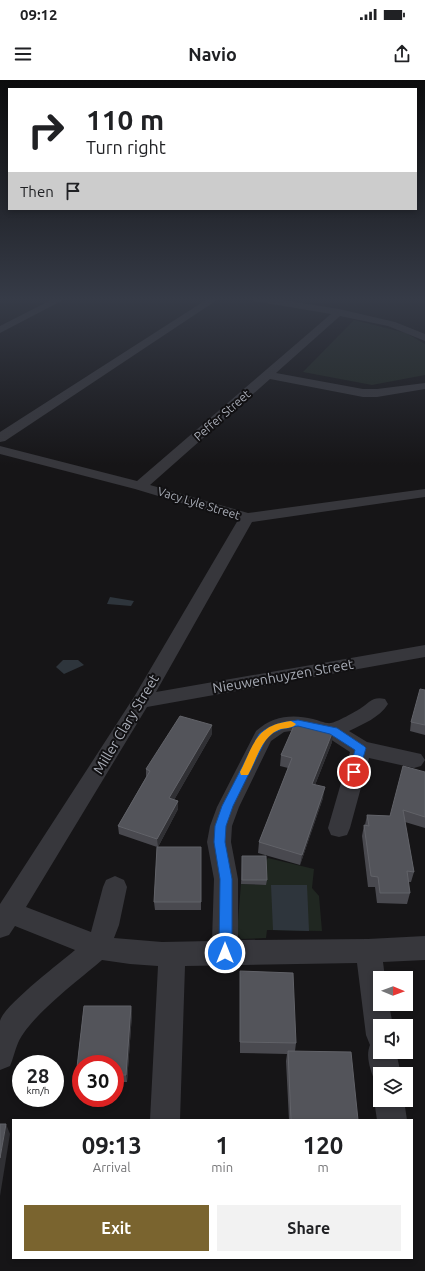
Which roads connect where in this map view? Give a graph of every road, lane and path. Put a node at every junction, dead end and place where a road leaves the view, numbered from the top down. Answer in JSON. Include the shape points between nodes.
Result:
{"nodes":[{"id":1,"x":130,"y":354,"type":"edge"},
{"id":2,"x":294,"y":354,"type":"edge"},
{"id":3,"x":269,"y":376,"type":"junction"},
{"id":4,"x":425,"y":386,"type":"edge"},
{"id":5,"x":0,"y":438,"type":"edge"},
{"id":6,"x":0,"y":450,"type":"edge"},
{"id":7,"x":140,"y":486,"type":"junction"},
{"id":8,"x":425,"y":493,"type":"edge"},
{"id":9,"x":247,"y":518,"type":"junction"},
{"id":10,"x":425,"y":651,"type":"edge"},
{"id":11,"x":141,"y":701,"type":"junction"},
{"id":12,"x":378,"y":704,"type":"dead end"},
{"id":13,"x":333,"y":731,"type":"junction"},
{"id":14,"x":361,"y":748,"type":"junction"},
{"id":15,"x":414,"y":760,"type":"dead end"},
{"id":16,"x":339,"y":828,"type":"dead end"},
{"id":17,"x":115,"y":887,"type":"dead end"},
{"id":18,"x":5,"y":920,"type":"edge"},
{"id":19,"x":98,"y":947,"type":"junction"},
{"id":20,"x":425,"y":948,"type":"edge"},
{"id":21,"x":368,"y":951,"type":"junction"},
{"id":22,"x":225,"y":953,"type":"junction"},
{"id":23,"x":172,"y":955,"type":"junction"},
{"id":24,"x":378,"y":1019,"type":"edge"},
{"id":25,"x":0,"y":1056,"type":"edge"},
{"id":26,"x":391,"y":1107,"type":"edge"},
{"id":27,"x":165,"y":1119,"type":"edge"},
{"id":28,"x":392,"y":1119,"type":"edge"}],
"edges":[{"from":1,"to":5,"type":"street"},
{"from":2,"to":3,"type":"street","name":"Peffer Street"},
{"from":3,"to":4,"type":"street","via":[[363,393]]},
{"from":3,"to":7,"type":"street","name":"Peffer Street"},
{"from":6,"to":7,"type":"street","name":"Vacy Lyle Street"},
{"from":7,"to":9,"type":"street","name":"Vacy Lyle Street"},
{"from":8,"to":9,"type":"street","name":"Vacy Lyle Street"},
{"from":9,"to":11,"type":"street","name":"Miller Clary Street"},
{"from":10,"to":11,"type":"street","name":"Nieuwenhuyzen Street"},
{"from":11,"to":18,"type":"street","name":"Miller Clary Street"},
{"from":12,"to":13,"type":"street","via":[[368,713]]},
{"from":13,"to":14,"type":"street"},
{"from":13,"to":22,"type":"street","via":[[298,723],[281,725],[262,736],[221,826],[219,842],[226,879]]},
{"from":14,"to":15,"type":"street"},
{"from":14,"to":16,"type":"street"},
{"from":17,"to":19,"type":"street"},
{"from":18,"to":19,"type":"street"},
{"from":19,"to":23,"type":"street"},
{"from":19,"to":25,"type":"street","via":[[18,1018],[5,1037]]},
{"from":20,"to":21,"type":"street"},
{"from":21,"to":22,"type":"street"},
{"from":21,"to":24,"type":"street"},
{"from":22,"to":23,"type":"street"},
{"from":23,"to":27,"type":"street"},
{"from":26,"to":28,"type":"street"}]}
